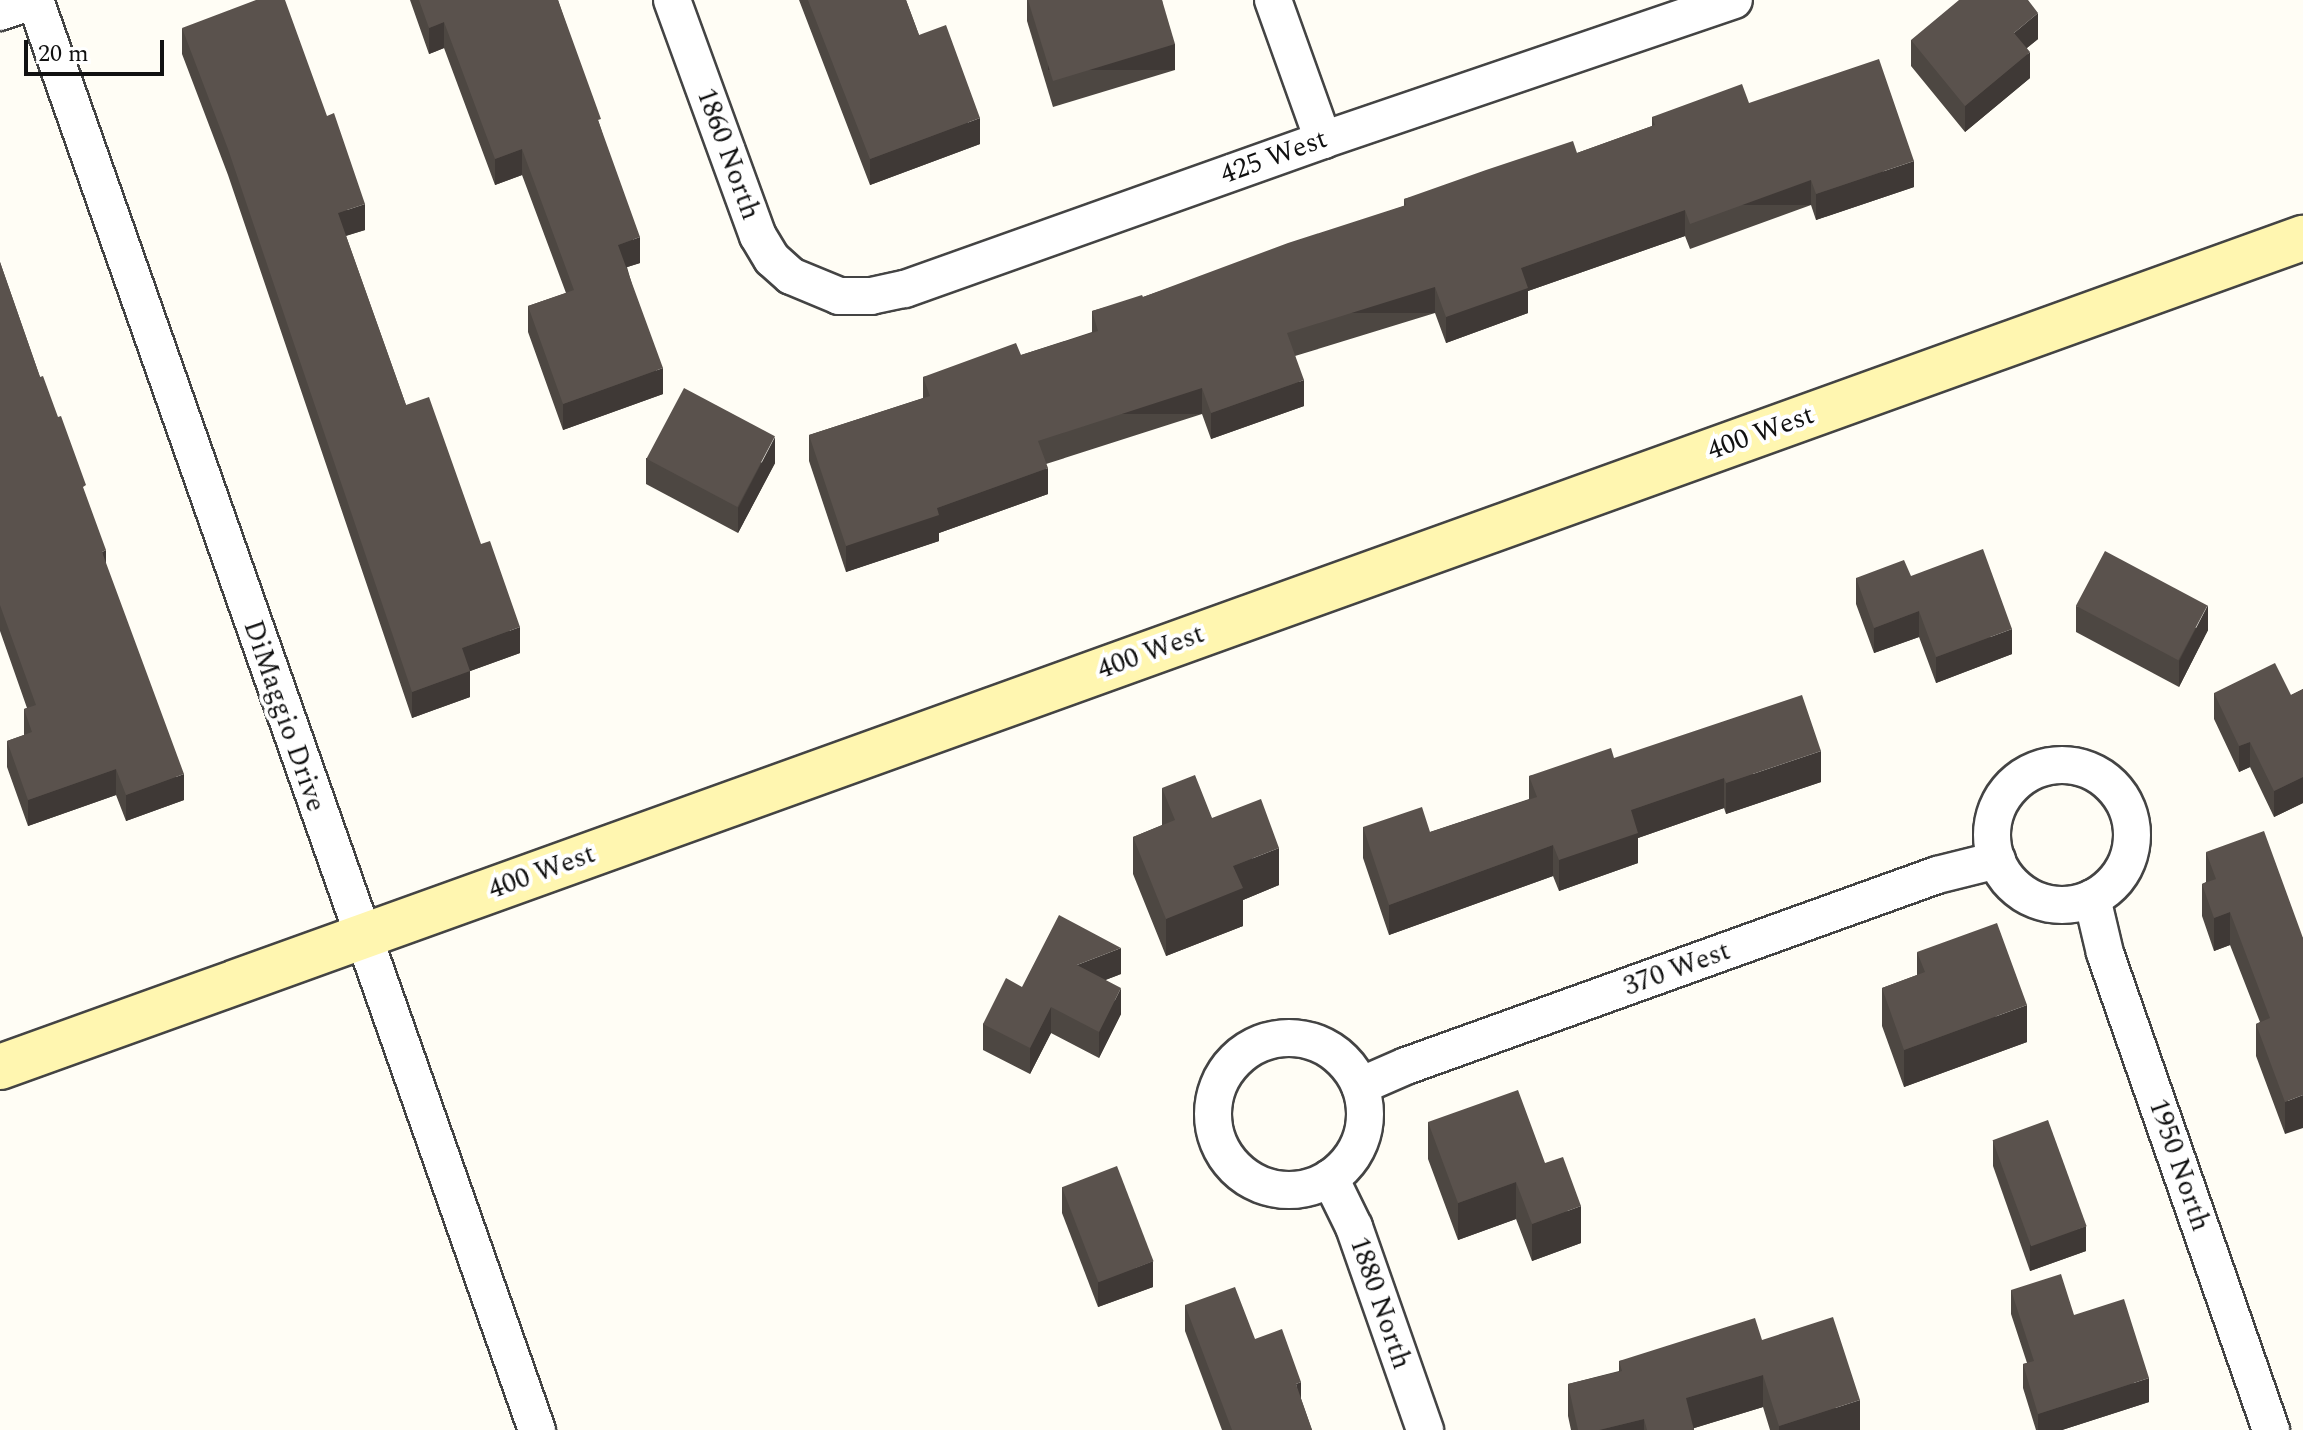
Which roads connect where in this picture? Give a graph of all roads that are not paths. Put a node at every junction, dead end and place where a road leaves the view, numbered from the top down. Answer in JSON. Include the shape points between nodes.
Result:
{"nodes":[{"id":1,"x":35,"y":0,"type":"edge"},
{"id":2,"x":672,"y":0,"type":"edge"},
{"id":3,"x":1273,"y":0,"type":"edge"},
{"id":4,"x":1734,"y":0,"type":"edge"},
{"id":5,"x":0,"y":12,"type":"edge"},
{"id":6,"x":1323,"y":140,"type":"junction"},
{"id":7,"x":2303,"y":238,"type":"edge"},
{"id":8,"x":812,"y":288,"type":"joint"},
{"id":9,"x":1997,"y":860,"type":"junction"},
{"id":10,"x":2092,"y":898,"type":"junction"},
{"id":11,"x":361,"y":937,"type":"junction"},
{"id":12,"x":0,"y":1067,"type":"edge"},
{"id":13,"x":1360,"y":1086,"type":"junction"},
{"id":14,"x":1330,"y":1178,"type":"junction"},
{"id":15,"x":537,"y":1430,"type":"edge"},
{"id":16,"x":1425,"y":1430,"type":"edge"},
{"id":17,"x":2271,"y":1430,"type":"edge"}],
"edges":[{"from":1,"to":5,"type":"street"},
{"from":1,"to":11,"type":"street","name":"DiMaggio Drive"},
{"from":2,"to":8,"type":"street","name":"1860 North","via":[[758,236],[772,259]]},
{"from":3,"to":6,"type":"street"},
{"from":4,"to":6,"type":"street","name":"425 West"},
{"from":6,"to":8,"type":"street","name":"425 West","via":[[905,289],[839,296]]},
{"from":7,"to":11,"type":"street","name":"400 West"},
{"from":9,"to":10,"type":"street","via":[[2006,877],[2036,900],[2074,904]]},
{"from":9,"to":10,"type":"street","via":[[1993,822],[2009,788],[2041,768],[2059,764],[2087,769],[2123,800],[2132,837],[2121,873]]},
{"from":9,"to":13,"type":"street","name":"370 West","via":[[1937,875]]},
{"from":10,"to":17,"type":"street","name":"1950 North","via":[[2105,953]]},
{"from":11,"to":12,"type":"street","name":"400 West"},
{"from":11,"to":15,"type":"street","name":"DiMaggio Drive"},
{"from":13,"to":14,"type":"street","via":[[1361,1138],[1346,1165]]},
{"from":13,"to":14,"type":"street","via":[[1335,1054],[1296,1038],[1257,1045],[1232,1064],[1216,1091],[1215,1132],[1223,1152],[1244,1175],[1271,1189],[1292,1191]]},
{"from":14,"to":16,"type":"street","name":"1880 North","via":[[1354,1227]]}]}
